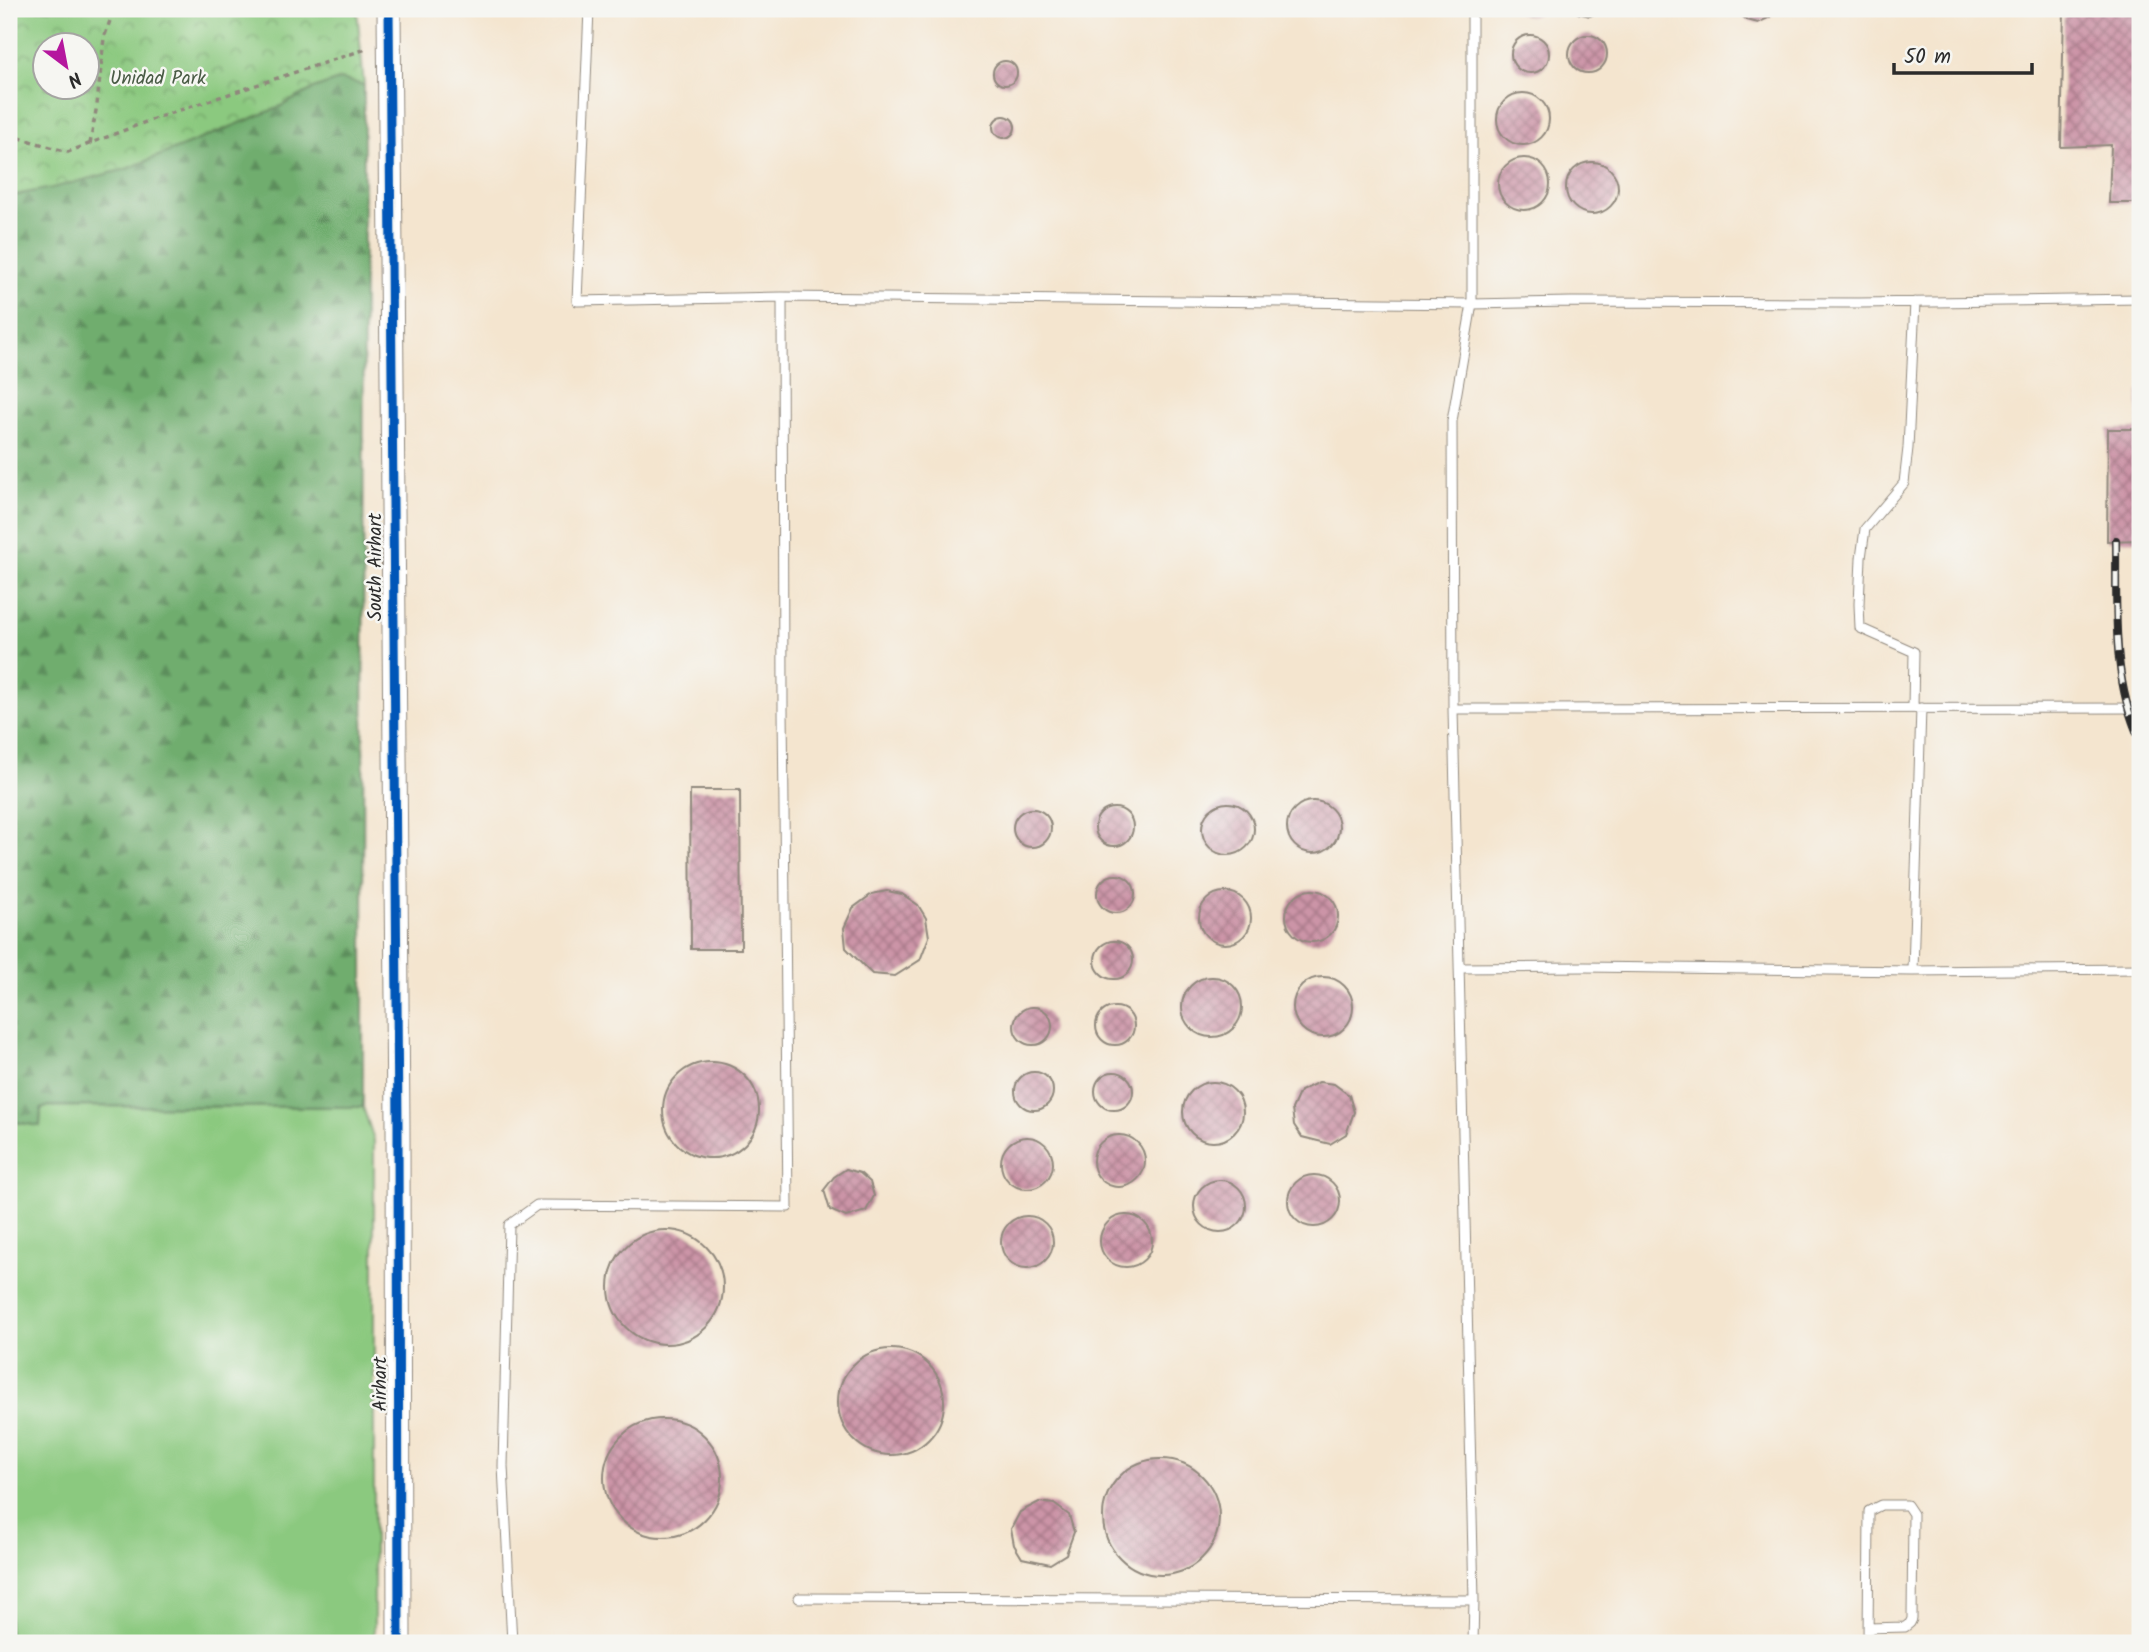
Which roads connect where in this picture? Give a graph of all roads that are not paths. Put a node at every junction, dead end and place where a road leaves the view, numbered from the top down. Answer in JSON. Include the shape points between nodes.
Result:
{"nodes":[{"id":1,"x":389,"y":9,"type":"edge"},
{"id":2,"x":589,"y":9,"type":"edge"},
{"id":3,"x":1472,"y":9,"type":"edge"},
{"id":4,"x":782,"y":296,"type":"junction"},
{"id":5,"x":2140,"y":299,"type":"edge"},
{"id":6,"x":1915,"y":302,"type":"junction"},
{"id":7,"x":1472,"y":304,"type":"junction"},
{"id":8,"x":1917,"y":708,"type":"junction"},
{"id":9,"x":2140,"y":708,"type":"edge"},
{"id":10,"x":1453,"y":709,"type":"junction"},
{"id":11,"x":1459,"y":968,"type":"junction"},
{"id":12,"x":2140,"y":970,"type":"edge"},
{"id":13,"x":1913,"y":971,"type":"junction"},
{"id":14,"x":398,"y":1125,"type":"joint"},
{"id":15,"x":799,"y":1598,"type":"dead end"},
{"id":16,"x":1474,"y":1600,"type":"junction"},
{"id":17,"x":1868,"y":1628,"type":"junction"},
{"id":18,"x":399,"y":1643,"type":"edge"},
{"id":19,"x":512,"y":1643,"type":"edge"},
{"id":20,"x":1473,"y":1643,"type":"edge"},
{"id":21,"x":1868,"y":1643,"type":"edge"}],
"edges":[{"from":1,"to":14,"type":"street","name":"South Airhart"},
{"from":2,"to":4,"type":"lane","via":[[577,301]]},
{"from":3,"to":7,"type":"lane"},
{"from":4,"to":7,"type":"lane"},
{"from":4,"to":19,"type":"lane","via":[[788,1207],[537,1205],[509,1225],[503,1466]]},
{"from":5,"to":6,"type":"lane"},
{"from":6,"to":7,"type":"lane"},
{"from":6,"to":8,"type":"lane","via":[[1904,483],[1865,529],[1859,604],[1860,628],[1914,652]]},
{"from":7,"to":10,"type":"lane","via":[[1452,421]]},
{"from":8,"to":9,"type":"lane"},
{"from":8,"to":10,"type":"lane"},
{"from":8,"to":13,"type":"lane"},
{"from":10,"to":11,"type":"lane"},
{"from":11,"to":13,"type":"lane"},
{"from":11,"to":16,"type":"lane"},
{"from":12,"to":13,"type":"lane"},
{"from":14,"to":18,"type":"street","name":"Airhart"},
{"from":15,"to":16,"type":"lane"},
{"from":16,"to":20,"type":"lane"},
{"from":17,"to":17,"type":"lane","via":[[1869,1511],[1903,1504],[1913,1514],[1912,1619],[1905,1627]]},
{"from":17,"to":21,"type":"lane"}]}
